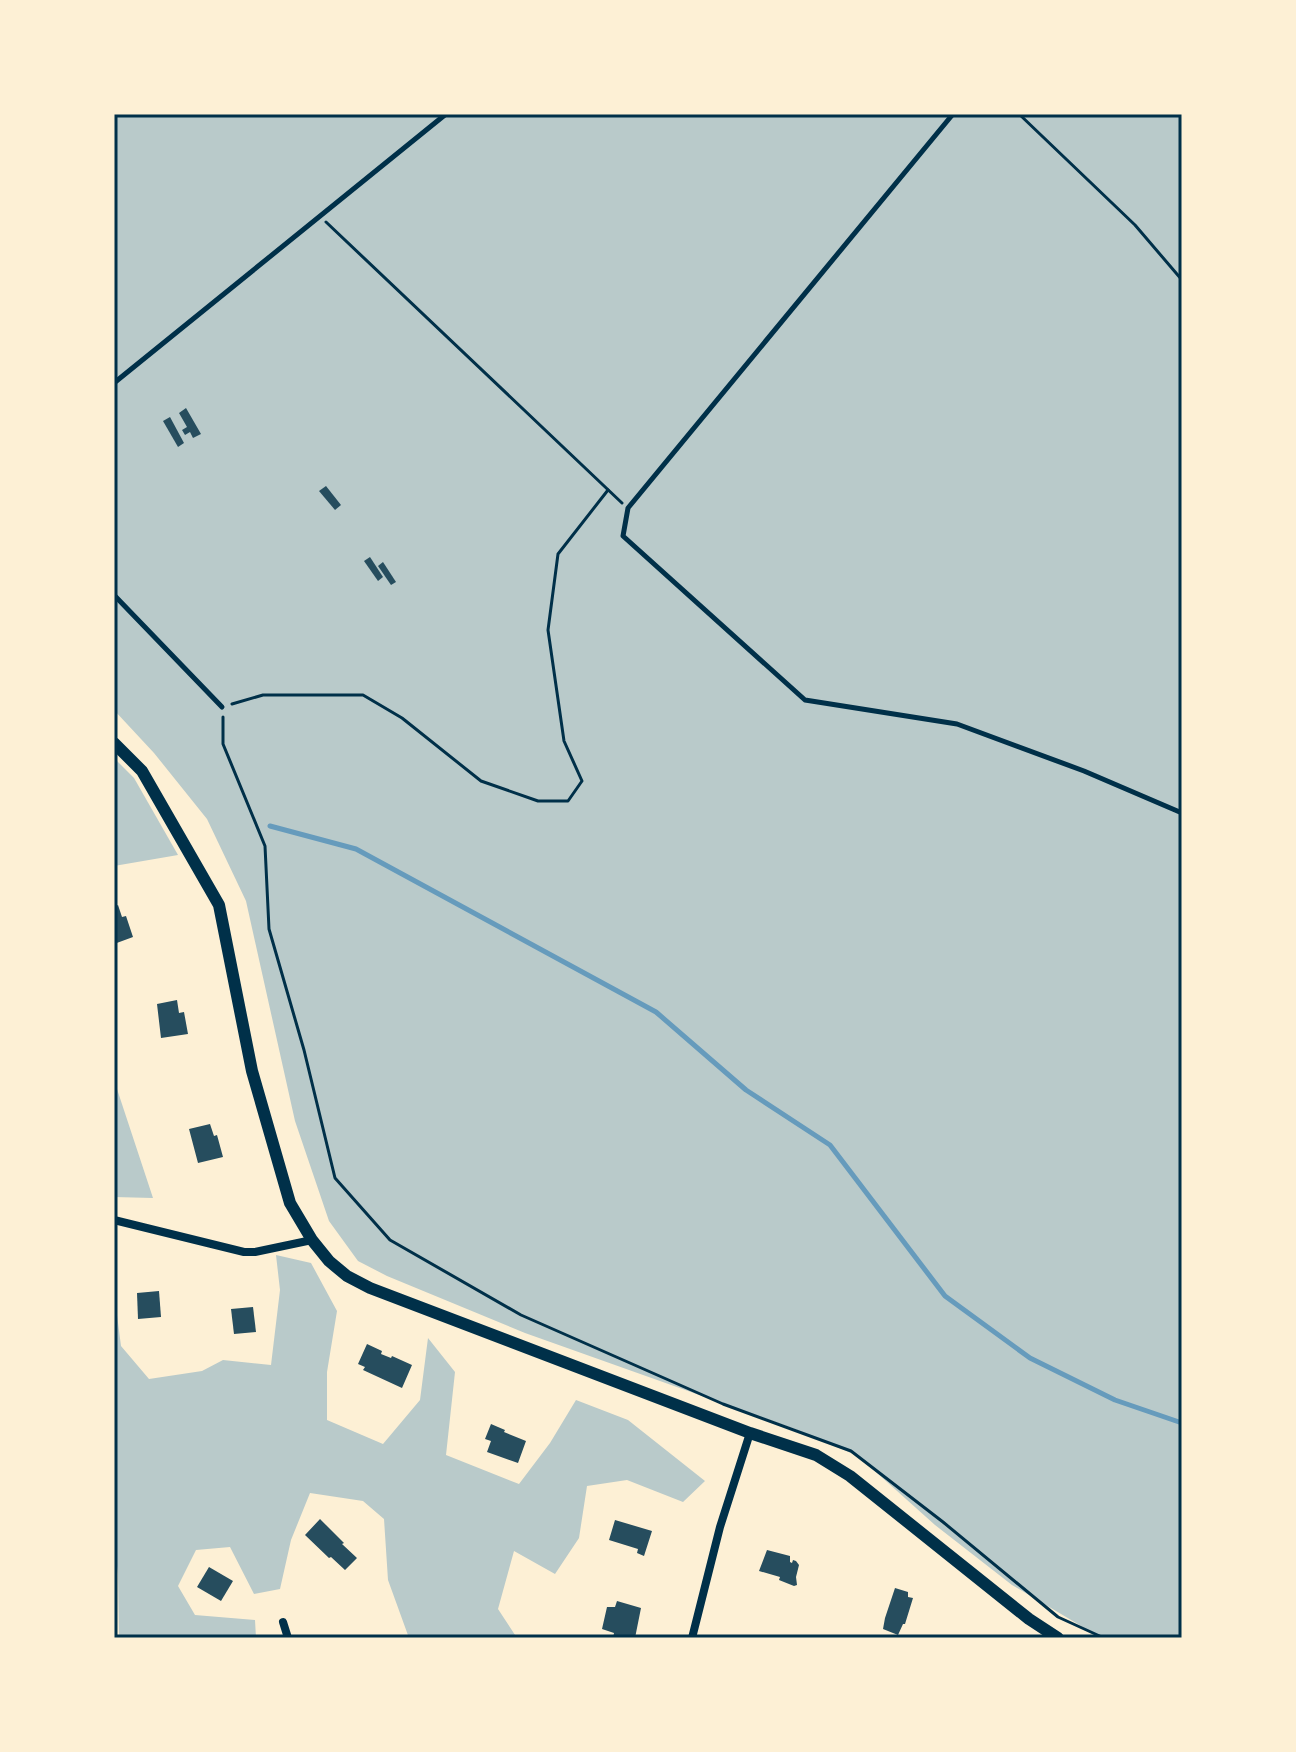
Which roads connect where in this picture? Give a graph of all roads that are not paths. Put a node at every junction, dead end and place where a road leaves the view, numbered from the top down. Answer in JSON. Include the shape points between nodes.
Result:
{"nodes":[{"id":1,"x":446,"y":114,"type":"edge"},
{"id":2,"x":953,"y":114,"type":"edge"},
{"id":3,"x":114,"y":383,"type":"edge"},
{"id":4,"x":114,"y":595,"type":"edge"},
{"id":5,"x":222,"y":707,"type":"road end"},
{"id":6,"x":114,"y":743,"type":"edge"},
{"id":7,"x":1182,"y":813,"type":"edge"},
{"id":8,"x":114,"y":1220,"type":"edge"},
{"id":9,"x":312,"y":1240,"type":"junction"},
{"id":10,"x":750,"y":1433,"type":"junction"},
{"id":11,"x":283,"y":1622,"type":"dead end"},
{"id":12,"x":288,"y":1638,"type":"edge"},
{"id":13,"x":692,"y":1638,"type":"edge"},
{"id":14,"x":1058,"y":1638,"type":"edge"}],
"edges":[{"from":1,"to":3,"type":"lane"},
{"from":2,"to":7,"type":"lane","via":[[628,508],[623,536],[805,700],[957,724]]},
{"from":4,"to":5,"type":"lane"},
{"from":6,"to":9,"type":"street","via":[[142,771],[219,905],[252,1071],[290,1203]]},
{"from":8,"to":9,"type":"street","via":[[244,1252]]},
{"from":9,"to":10,"type":"street","via":[[347,1276],[370,1288]]},
{"from":10,"to":13,"type":"street"},
{"from":10,"to":14,"type":"street","via":[[835,1465]]},
{"from":11,"to":12,"type":"street"}]}
